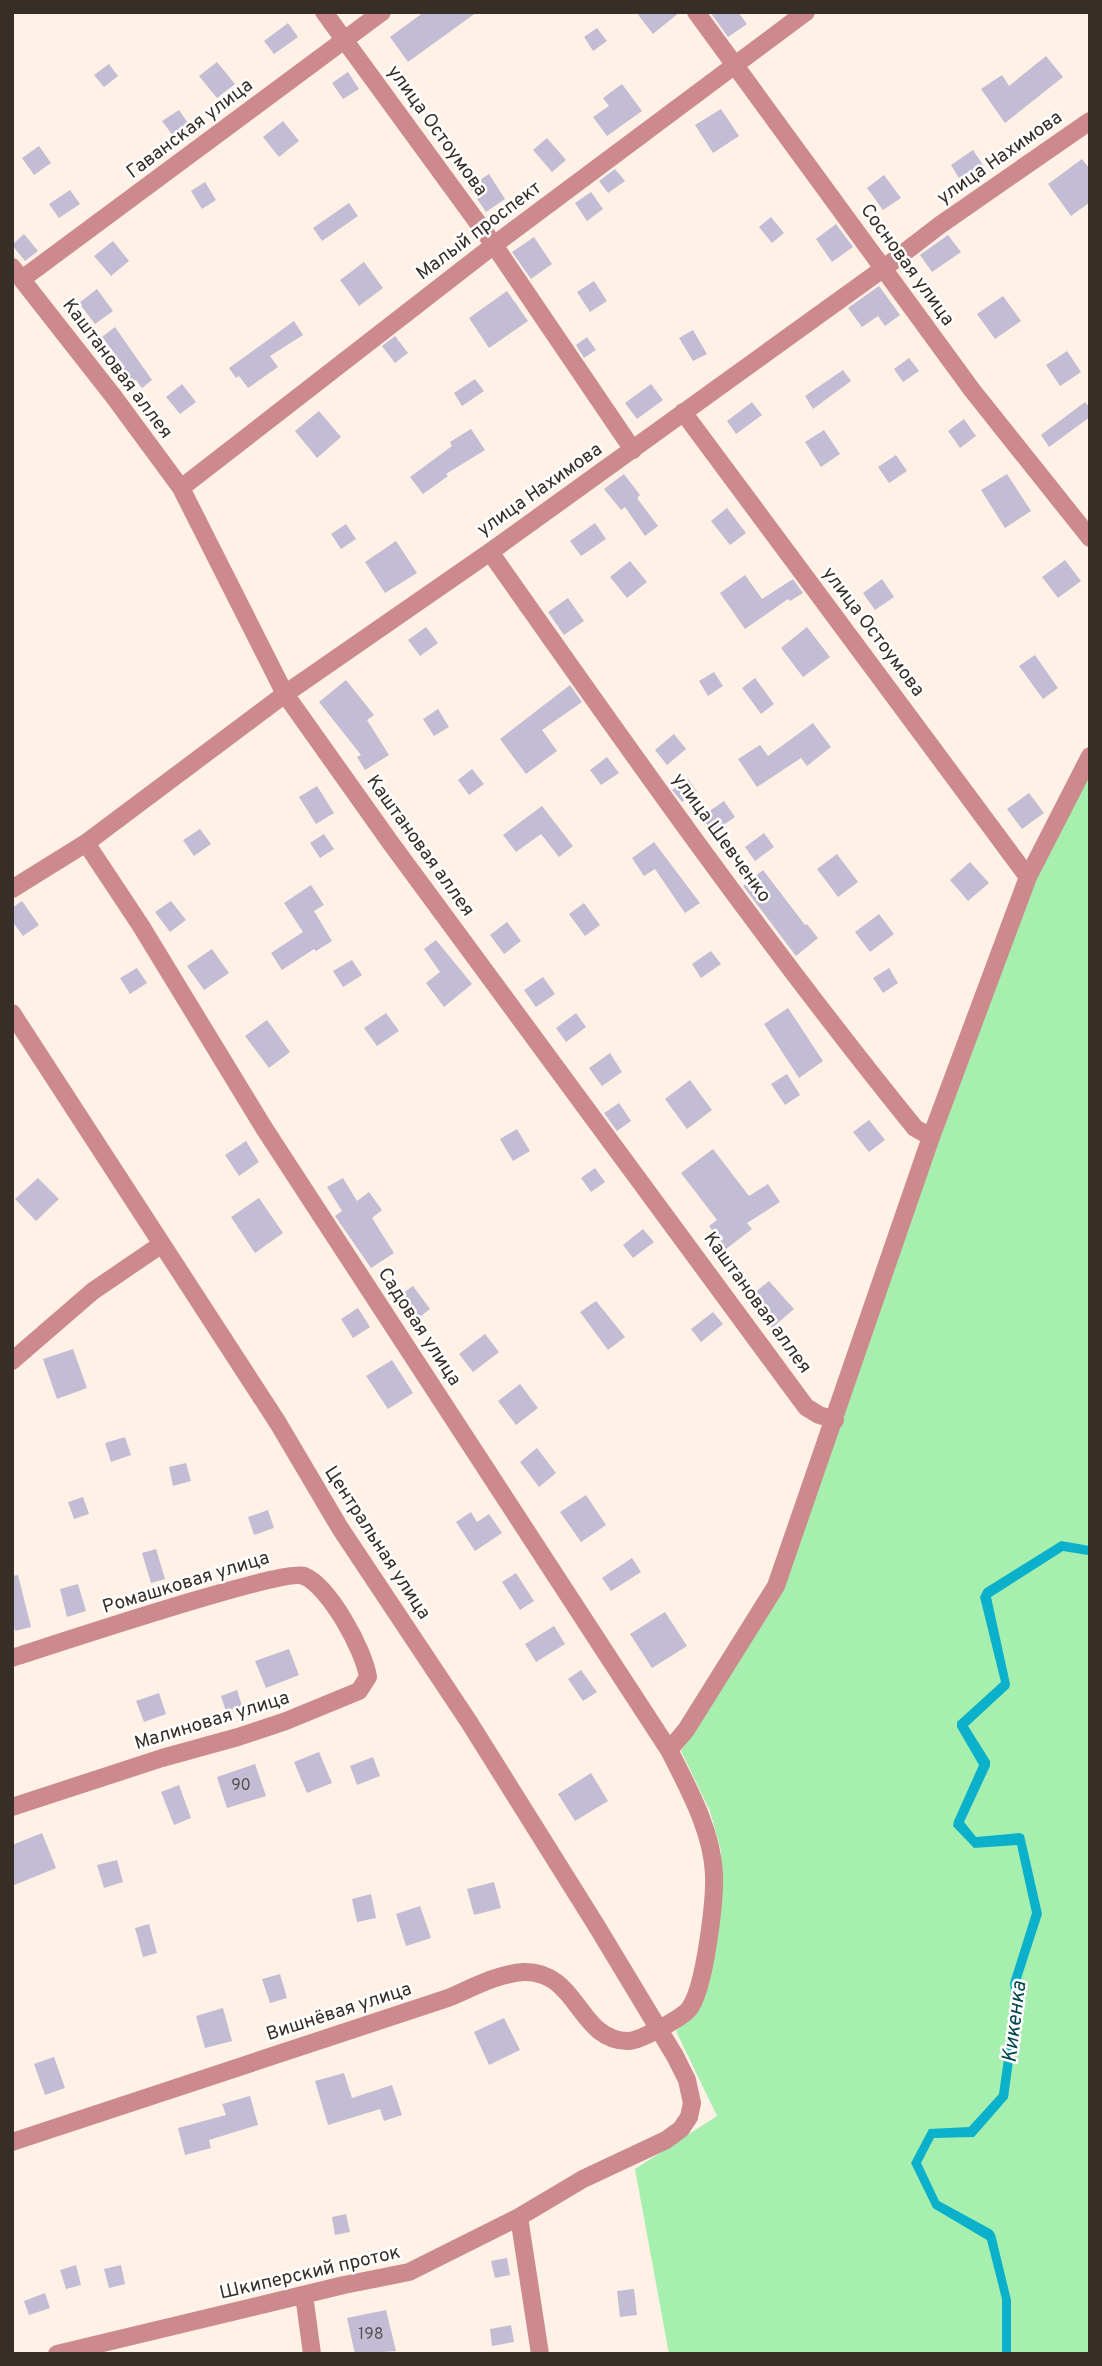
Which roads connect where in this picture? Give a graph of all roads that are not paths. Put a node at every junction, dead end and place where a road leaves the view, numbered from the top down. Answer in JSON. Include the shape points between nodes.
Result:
{"nodes":[{"id":1,"x":324,"y":12,"type":"edge"},
{"id":2,"x":382,"y":12,"type":"edge"},
{"id":3,"x":696,"y":12,"type":"edge"},
{"id":4,"x":806,"y":12,"type":"edge"},
{"id":5,"x":344,"y":40,"type":"junction"},
{"id":6,"x":734,"y":65,"type":"junction"},
{"id":7,"x":1090,"y":121,"type":"edge"},
{"id":8,"x":494,"y":245,"type":"junction"},
{"id":9,"x":884,"y":268,"type":"junction"},
{"id":10,"x":17,"y":273,"type":"edge"},
{"id":11,"x":683,"y":412,"type":"junction"},
{"id":12,"x":633,"y":450,"type":"junction"},
{"id":13,"x":181,"y":488,"type":"junction"},
{"id":14,"x":1090,"y":538,"type":"edge"},
{"id":15,"x":491,"y":552,"type":"junction"},
{"id":16,"x":285,"y":694,"type":"junction"},
{"id":17,"x":1090,"y":756,"type":"edge"},
{"id":18,"x":86,"y":843,"type":"junction"},
{"id":19,"x":1028,"y":877,"type":"junction"},
{"id":20,"x":12,"y":889,"type":"edge"},
{"id":21,"x":12,"y":1013,"type":"edge"},
{"id":22,"x":931,"y":1138,"type":"junction"},
{"id":23,"x":162,"y":1244,"type":"junction"},
{"id":24,"x":12,"y":1361,"type":"edge"},
{"id":25,"x":835,"y":1420,"type":"junction"},
{"id":26,"x":350,"y":1630,"type":"joint"},
{"id":27,"x":12,"y":1658,"type":"edge"},
{"id":28,"x":669,"y":1750,"type":"junction"},
{"id":29,"x":12,"y":1807,"type":"edge"},
{"id":30,"x":706,"y":1839,"type":"joint"},
{"id":31,"x":658,"y":2029,"type":"junction"},
{"id":32,"x":692,"y":2103,"type":"joint"},
{"id":33,"x":12,"y":2142,"type":"edge"},
{"id":34,"x":519,"y":2217,"type":"junction"},
{"id":35,"x":304,"y":2295,"type":"junction"},
{"id":36,"x":88,"y":2350,"type":"edge"},
{"id":37,"x":57,"y":2354,"type":"edge"},
{"id":38,"x":312,"y":2354,"type":"edge"},
{"id":39,"x":540,"y":2354,"type":"edge"}],
"edges":[{"from":1,"to":5,"type":"street","name":"улица Остоумова"},
{"from":2,"to":5,"type":"street","name":"Гаванская улица"},
{"from":3,"to":6,"type":"street","name":"Сосновая улица"},
{"from":4,"to":6,"type":"street","name":"Малый проспект"},
{"from":5,"to":8,"type":"street","name":"улица Остоумова"},
{"from":5,"to":10,"type":"street","name":"Гаванская улица"},
{"from":6,"to":8,"type":"street","name":"Малый проспект"},
{"from":6,"to":9,"type":"street","name":"Сосновая улица"},
{"from":7,"to":9,"type":"street","name":"улица Нахимова"},
{"from":8,"to":12,"type":"street","name":"улица Остоумова"},
{"from":8,"to":13,"type":"street","name":"Малый проспект"},
{"from":9,"to":11,"type":"street","name":"улица Нахимова"},
{"from":9,"to":14,"type":"street","name":"Сосновая улица","via":[[972,390]]},
{"from":10,"to":13,"type":"street","name":"Каштановая аллея"},
{"from":11,"to":12,"type":"street","name":"улица Нахимова"},
{"from":11,"to":19,"type":"street","name":"улица Остоумова"},
{"from":12,"to":15,"type":"street","name":"улица Нахимова"},
{"from":13,"to":16,"type":"street","name":"Каштановая аллея"},
{"from":15,"to":16,"type":"street","name":"улица Нахимова"},
{"from":15,"to":22,"type":"street","name":"улица Шевченко","via":[[828,1020],[915,1128]]},
{"from":16,"to":18,"type":"street","name":"улица Нахимова"},
{"from":16,"to":25,"type":"street","name":"Каштановая аллея","via":[[806,1406]]},
{"from":17,"to":19,"type":"street"},
{"from":18,"to":20,"type":"street","name":"улица Нахимова"},
{"from":18,"to":28,"type":"street","name":"Садовая улица","via":[[264,1128]]},
{"from":19,"to":22,"type":"street"},
{"from":21,"to":23,"type":"street","name":"Центральная улица"},
{"from":22,"to":25,"type":"street"},
{"from":23,"to":24,"type":"street","via":[[93,1291]]},
{"from":23,"to":31,"type":"street","name":"Центральная улица","via":[[340,1528],[469,1722]]},
{"from":25,"to":28,"type":"street","via":[[776,1586]]},
{"from":26,"to":27,"type":"street","name":"Ромашковая улица","via":[[316,1584],[302,1575],[286,1575]]},
{"from":26,"to":29,"type":"street","name":"Малиновая улица","via":[[366,1663],[368,1677],[359,1691],[286,1721]]},
{"from":28,"to":30,"type":"street","name":"Садовая улица","via":[[697,1807]]},
{"from":30,"to":31,"type":"street","name":"Вишнёвая улица","via":[[714,1873],[701,1982],[689,2009]]},
{"from":31,"to":32,"type":"street","name":"Центральная улица","via":[[687,2080]]},
{"from":31,"to":33,"type":"street","name":"Вишнёвая улица","via":[[630,2041],[610,2037],[592,2026],[566,1989],[547,1975],[504,1975],[448,1998]]},
{"from":32,"to":34,"type":"street","name":"Шкиперский проток","via":[[681,2129],[666,2140],[583,2179]]},
{"from":34,"to":35,"type":"street","name":"Шкиперский проток","via":[[410,2272]]},
{"from":34,"to":39,"type":"street"},
{"from":35,"to":36,"type":"street","name":"Шкиперский проток"},
{"from":35,"to":38,"type":"street"},
{"from":36,"to":37,"type":"street","name":"Шкиперский проток"}]}
